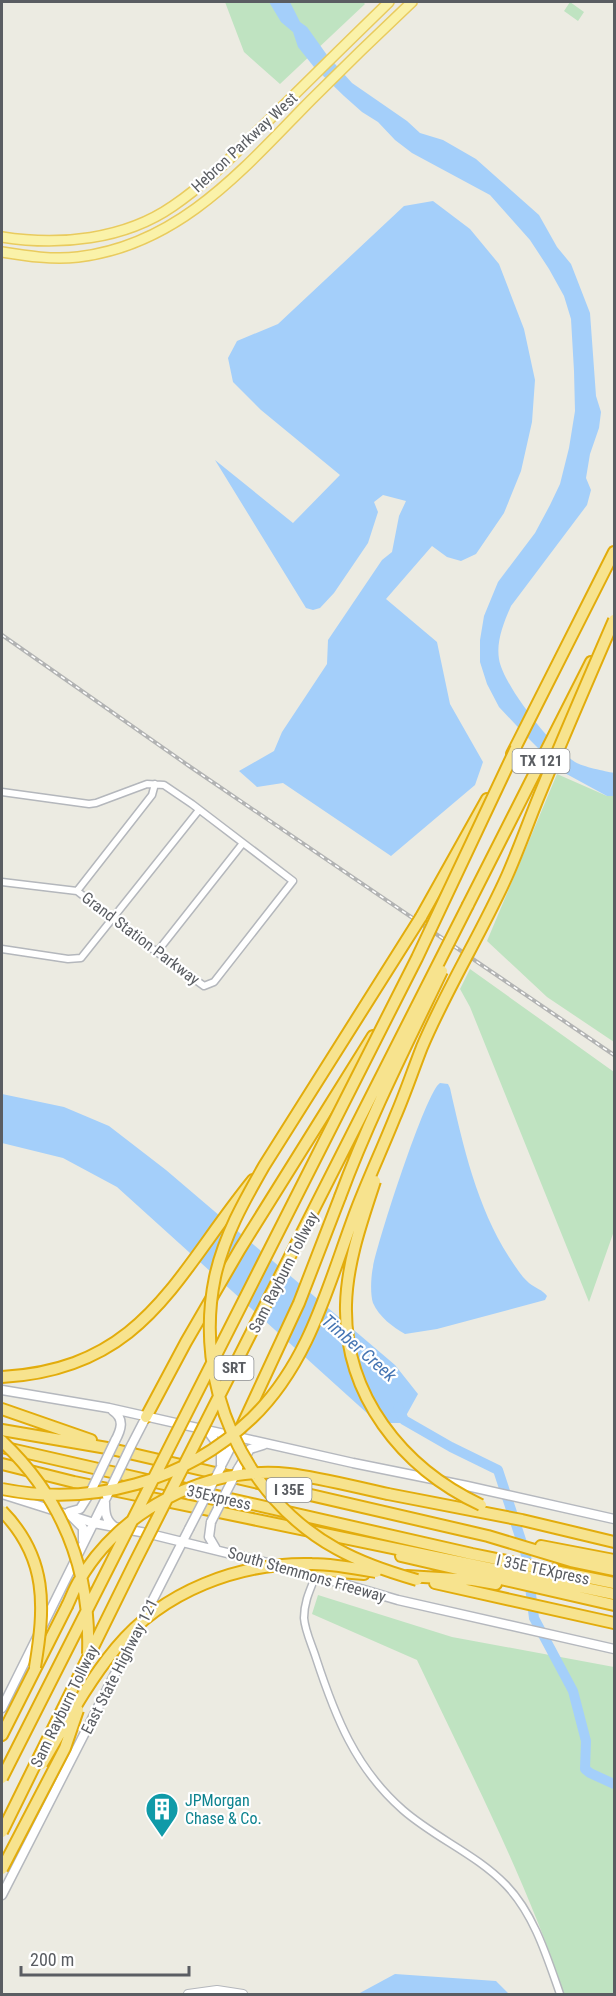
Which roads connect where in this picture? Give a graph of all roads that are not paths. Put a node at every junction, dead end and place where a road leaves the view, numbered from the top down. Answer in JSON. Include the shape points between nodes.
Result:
{"nodes":[{"id":1,"x":389,"y":2,"type":"edge"},
{"id":2,"x":412,"y":2,"type":"edge"},
{"id":3,"x":2,"y":237,"type":"edge"},
{"id":4,"x":2,"y":252,"type":"edge"},
{"id":5,"x":615,"y":552,"type":"edge"},
{"id":6,"x":615,"y":618,"type":"edge"},
{"id":7,"x":516,"y":748,"type":"junction"},
{"id":8,"x":155,"y":784,"type":"junction"},
{"id":9,"x":2,"y":792,"type":"edge"},
{"id":10,"x":199,"y":810,"type":"junction"},
{"id":11,"x":243,"y":843,"type":"junction"},
{"id":12,"x":2,"y":882,"type":"edge"},
{"id":13,"x":77,"y":891,"type":"junction"},
{"id":14,"x":468,"y":905,"type":"junction"},
{"id":15,"x":113,"y":918,"type":"junction"},
{"id":16,"x":2,"y":949,"type":"edge"},
{"id":17,"x":157,"y":952,"type":"junction"},
{"id":18,"x":399,"y":994,"type":"junction"},
{"id":19,"x":397,"y":1114,"type":"junction"},
{"id":20,"x":264,"y":1166,"type":"junction"},
{"id":21,"x":2,"y":1377,"type":"edge"},
{"id":22,"x":2,"y":1390,"type":"edge"},
{"id":23,"x":109,"y":1408,"type":"junction"},
{"id":24,"x":2,"y":1409,"type":"edge"},
{"id":25,"x":146,"y":1416,"type":"junction"},
{"id":26,"x":2,"y":1430,"type":"edge"},
{"id":27,"x":207,"y":1430,"type":"junction"},
{"id":28,"x":236,"y":1437,"type":"junction"},
{"id":29,"x":2,"y":1441,"type":"edge"},
{"id":30,"x":267,"y":1444,"type":"junction"},
{"id":31,"x":111,"y":1445,"type":"junction"},
{"id":32,"x":2,"y":1447,"type":"edge"},
{"id":33,"x":2,"y":1464,"type":"edge"},
{"id":34,"x":221,"y":1467,"type":"junction"},
{"id":35,"x":2,"y":1489,"type":"edge"},
{"id":36,"x":2,"y":1494,"type":"edge"},
{"id":37,"x":106,"y":1498,"type":"junction"},
{"id":38,"x":2,"y":1511,"type":"edge"},
{"id":39,"x":65,"y":1513,"type":"junction"},
{"id":40,"x":615,"y":1519,"type":"edge"},
{"id":41,"x":522,"y":1520,"type":"junction"},
{"id":42,"x":94,"y":1523,"type":"junction"},
{"id":43,"x":115,"y":1527,"type":"junction"},
{"id":44,"x":183,"y":1542,"type":"junction"},
{"id":45,"x":615,"y":1542,"type":"edge"},
{"id":46,"x":82,"y":1546,"type":"junction"},
{"id":47,"x":217,"y":1549,"type":"junction"},
{"id":48,"x":571,"y":1556,"type":"junction"},
{"id":49,"x":615,"y":1560,"type":"edge"},
{"id":50,"x":284,"y":1567,"type":"junction"},
{"id":51,"x":472,"y":1567,"type":"junction"},
{"id":52,"x":615,"y":1570,"type":"edge"},
{"id":53,"x":316,"y":1575,"type":"junction"},
{"id":54,"x":417,"y":1580,"type":"junction"},
{"id":55,"x":571,"y":1580,"type":"junction"},
{"id":56,"x":615,"y":1583,"type":"edge"},
{"id":57,"x":615,"y":1594,"type":"edge"},
{"id":58,"x":615,"y":1605,"type":"edge"},
{"id":59,"x":615,"y":1623,"type":"edge"},
{"id":60,"x":615,"y":1648,"type":"edge"},
{"id":61,"x":35,"y":1667,"type":"junction"},
{"id":62,"x":2,"y":1708,"type":"edge"},
{"id":63,"x":2,"y":1735,"type":"edge"},
{"id":64,"x":2,"y":1778,"type":"edge"},
{"id":65,"x":2,"y":1833,"type":"edge"},
{"id":66,"x":2,"y":1869,"type":"edge"},
{"id":67,"x":2,"y":1895,"type":"edge"},
{"id":68,"x":188,"y":1995,"type":"edge"},
{"id":69,"x":243,"y":1995,"type":"edge"},
{"id":70,"x":560,"y":1995,"type":"edge"}],
"edges":[{"from":1,"to":3,"type":"main road","name":"Hebron Parkway West","via":[[208,179],[172,207],[126,228],[85,239],[34,241]]},
{"from":2,"to":4,"type":"main road","name":"Hebron Parkway West","via":[[258,155],[187,216],[138,241],[80,257]]},
{"from":5,"to":7,"type":"highway","number":"TX 121"},
{"from":6,"to":14,"type":"highway","number":"TX 121","bridge":true},
{"from":6,"to":19,"type":"highway","bridge":true,"via":[[506,877],[423,1045]]},
{"from":7,"to":18,"type":"highway","number":"TX 121","bridge":true},
{"from":7,"to":20,"type":"highway","bridge":true,"via":[[421,916]]},
{"from":8,"to":9,"type":"street","via":[[89,804]]},
{"from":8,"to":10,"type":"street","via":[[164,785]]},
{"from":8,"to":13,"type":"street","via":[[152,795]]},
{"from":10,"to":11,"type":"street"},
{"from":10,"to":15,"type":"street"},
{"from":11,"to":17,"type":"street"},
{"from":11,"to":17,"type":"street","name":"Grand Station Parkway","via":[[293,881],[214,982],[200,984]]},
{"from":12,"to":13,"type":"street","name":"Grand Station Parkway"},
{"from":13,"to":15,"type":"street","name":"Grand Station Parkway"},
{"from":14,"to":28,"type":"highway","bridge":true,"via":[[468,919],[359,1147],[299,1303]]},
{"from":14,"to":65,"type":"highway","name":"Sam Rayburn Tollway","number":"SRT","bridge":true},
{"from":15,"to":16,"type":"street","via":[[85,956],[76,959]]},
{"from":15,"to":17,"type":"street","name":"Grand Station Parkway"},
{"from":18,"to":25,"type":"highway","bridge":true,"via":[[240,1249]]},
{"from":18,"to":64,"type":"highway","name":"Sam Rayburn Tollway","number":"SRT","bridge":true},
{"from":19,"to":35,"type":"highway","bridge":true,"via":[[306,1344],[292,1370],[253,1417],[199,1459],[141,1484],[73,1496]]},
{"from":19,"to":41,"type":"highway","bridge":true,"via":[[351,1262],[346,1325],[354,1365],[379,1419],[418,1465],[455,1493]]},
{"from":20,"to":21,"type":"highway","bridge":true,"via":[[174,1287],[134,1328],[89,1357],[40,1372]]},
{"from":20,"to":54,"type":"highway","bridge":true,"via":[[230,1230],[215,1277],[210,1323],[220,1404],[248,1465],[292,1516],[335,1548],[362,1562]]},
{"from":22,"to":23,"type":"main road"},
{"from":23,"to":25,"type":"main road"},
{"from":23,"to":31,"type":"main road","via":[[120,1418],[121,1430]]},
{"from":24,"to":31,"type":"highway"},
{"from":25,"to":27,"type":"main road"},
{"from":25,"to":37,"type":"main road","bridge":true},
{"from":26,"to":31,"type":"highway","number":"I 35E"},
{"from":27,"to":28,"type":"main road"},
{"from":27,"to":34,"type":"main road","via":[[221,1449]]},
{"from":28,"to":30,"type":"main road"},
{"from":28,"to":34,"type":"main road","name":"East State Highway 121"},
{"from":29,"to":66,"type":"highway","bridge":true,"via":[[36,1478],[66,1530],[80,1569],[89,1631],[84,1686],[73,1729]]},
{"from":30,"to":40,"type":"main road"},
{"from":30,"to":47,"type":"main road","bridge":true,"via":[[250,1449],[212,1522],[209,1537]]},
{"from":31,"to":39,"type":"main road","bridge":true,"via":[[80,1509]]},
{"from":31,"to":48,"type":"highway","number":"I 35E"},
{"from":32,"to":51,"type":"highway","name":"35Express"},
{"from":33,"to":51,"type":"highway","number":"I 35E"},
{"from":34,"to":44,"type":"main road","name":"East State Highway 121","bridge":true},
{"from":36,"to":39,"type":"main road","name":"South Stemmons Freeway"},
{"from":37,"to":42,"type":"main road"},
{"from":37,"to":43,"type":"main road","via":[[108,1522]]},
{"from":38,"to":61,"type":"highway","bridge":true,"via":[[24,1541],[42,1591],[42,1628]]},
{"from":39,"to":42,"type":"main road","name":"South Stemmons Freeway"},
{"from":39,"to":46,"type":"main road","via":[[83,1528]]},
{"from":41,"to":45,"type":"highway"},
{"from":41,"to":61,"type":"highway","bridge":true,"via":[[288,1474],[244,1475],[202,1484],[151,1508],[102,1550],[79,1581]]},
{"from":42,"to":43,"type":"main road","name":"South Stemmons Freeway"},
{"from":42,"to":46,"type":"main road"},
{"from":43,"to":44,"type":"main road","name":"South Stemmons Freeway"},
{"from":44,"to":47,"type":"main road","name":"South Stemmons Freeway"},
{"from":44,"to":67,"type":"main road","name":"East State Highway 121"},
{"from":46,"to":62,"type":"main road"},
{"from":47,"to":50,"type":"main road","name":"South Stemmons Freeway"},
{"from":48,"to":49,"type":"highway"},
{"from":48,"to":52,"type":"highway","number":"I 35E"},
{"from":50,"to":51,"type":"highway","via":[[319,1571]]},
{"from":50,"to":53,"type":"main road","name":"South Stemmons Freeway"},
{"from":51,"to":55,"type":"highway","name":"I 35E TEXpress"},
{"from":51,"to":58,"type":"highway","via":[[536,1588]]},
{"from":53,"to":60,"type":"main road","name":"South Stemmons Freeway","via":[[398,1600]]},
{"from":53,"to":70,"type":"street","via":[[305,1601],[304,1621],[337,1718],[352,1747],[403,1810],[482,1863],[507,1886],[530,1918]]},
{"from":54,"to":59,"type":"highway"},
{"from":54,"to":65,"type":"highway","bridge":true,"via":[[329,1565],[281,1564],[222,1577],[167,1604],[131,1632],[100,1668]]},
{"from":55,"to":56,"type":"highway","name":"I 35E TEXpress"},
{"from":55,"to":57,"type":"highway"},
{"from":61,"to":63,"type":"highway"},
{"from":68,"to":69,"type":"street","via":[[217,1990]]}]}
